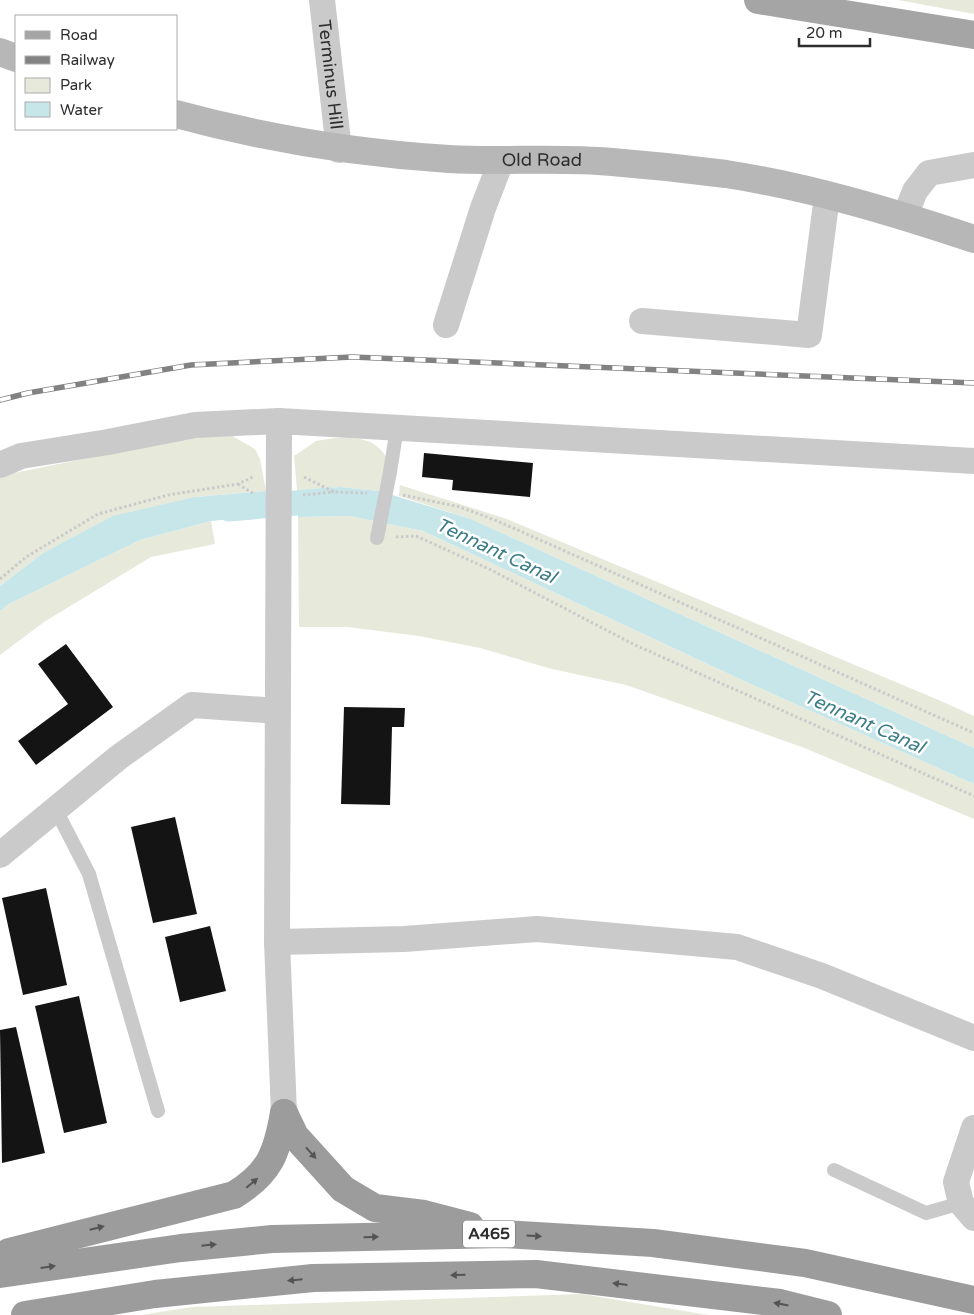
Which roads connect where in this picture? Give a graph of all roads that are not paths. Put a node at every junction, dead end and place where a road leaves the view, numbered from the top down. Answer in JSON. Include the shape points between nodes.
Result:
{"nodes":[{"id":1,"x":322,"y":0,"type":"edge"},
{"id":2,"x":758,"y":0,"type":"edge"},
{"id":3,"x":974,"y":35,"type":"edge"},
{"id":4,"x":0,"y":52,"type":"edge"},
{"id":5,"x":15,"y":58,"type":"edge"},
{"id":6,"x":178,"y":115,"type":"edge"},
{"id":7,"x":339,"y":150,"type":"junction"},
{"id":8,"x":502,"y":159,"type":"junction"},
{"id":9,"x":974,"y":165,"type":"edge"},
{"id":10,"x":827,"y":196,"type":"junction"},
{"id":11,"x":905,"y":216,"type":"junction"},
{"id":12,"x":974,"y":239,"type":"edge"},
{"id":13,"x":642,"y":321,"type":"dead end"},
{"id":14,"x":446,"y":325,"type":"dead end"},
{"id":15,"x":279,"y":421,"type":"junction"},
{"id":16,"x":397,"y":428,"type":"junction"},
{"id":17,"x":974,"y":460,"type":"edge"},
{"id":18,"x":0,"y":464,"type":"edge"},
{"id":19,"x":377,"y":538,"type":"road end"},
{"id":20,"x":278,"y":711,"type":"junction"},
{"id":21,"x":56,"y":810,"type":"junction"},
{"id":22,"x":0,"y":855,"type":"edge"},
{"id":23,"x":278,"y":942,"type":"junction"},
{"id":24,"x":974,"y":1038,"type":"edge"},
{"id":25,"x":158,"y":1111,"type":"dead end"},
{"id":26,"x":284,"y":1113,"type":"junction"},
{"id":27,"x":974,"y":1128,"type":"edge"},
{"id":28,"x":834,"y":1170,"type":"dead end"},
{"id":29,"x":968,"y":1211,"type":"edge"},
{"id":30,"x":503,"y":1234,"type":"junction"},
{"id":31,"x":0,"y":1256,"type":"edge"},
{"id":32,"x":0,"y":1274,"type":"edge"},
{"id":33,"x":974,"y":1300,"type":"edge"},
{"id":34,"x":25,"y":1315,"type":"edge"},
{"id":35,"x":828,"y":1315,"type":"edge"}],
"edges":[{"from":1,"to":7,"type":"street","name":"Terminus Hill"},
{"from":2,"to":3,"type":"main road"},
{"from":4,"to":5,"type":"main road"},
{"from":6,"to":7,"type":"main road","name":"Old Road","via":[[243,133]]},
{"from":7,"to":8,"type":"main road","name":"Old Road","via":[[451,159]]},
{"from":8,"to":10,"type":"main road","name":"Old Road","via":[[610,161],[727,174]]},
{"from":8,"to":14,"type":"street"},
{"from":9,"to":11,"type":"street","via":[[929,173],[915,192]]},
{"from":10,"to":11,"type":"main road","name":"Old Road"},
{"from":10,"to":13,"type":"street","via":[[809,335]]},
{"from":11,"to":12,"type":"main road","name":"Old Road"},
{"from":15,"to":16,"type":"street"},
{"from":15,"to":18,"type":"street","via":[[195,424],[21,456]]},
{"from":15,"to":20,"type":"street"},
{"from":16,"to":17,"type":"street"},
{"from":16,"to":19,"type":"lane","bridge":true},
{"from":20,"to":21,"type":"street","via":[[192,705],[119,757]]},
{"from":20,"to":23,"type":"street"},
{"from":21,"to":22,"type":"street"},
{"from":21,"to":25,"type":"lane","via":[[89,874]]},
{"from":23,"to":24,"type":"street","via":[[404,939],[537,929],[737,947],[822,976]]},
{"from":23,"to":26,"type":"street"},
{"from":26,"to":30,"type":"highway","number":"A465","one_way":true,"via":[[295,1136],[344,1190],[375,1208],[424,1214]]},
{"from":31,"to":26,"type":"highway","one_way":true,"via":[[74,1234],[234,1195],[252,1184],[267,1168],[278,1146]]},
{"from":27,"to":29,"type":"street","via":[[956,1182]]},
{"from":28,"to":29,"type":"lane","via":[[926,1213]]},
{"from":32,"to":30,"type":"highway","number":"A465","one_way":true,"via":[[181,1248],[272,1239]]},
{"from":30,"to":33,"type":"highway","number":"A465","one_way":true,"via":[[653,1243],[806,1263]]},
{"from":35,"to":34,"type":"highway","one_way":true,"via":[[780,1304],[536,1274],[313,1278],[155,1294]]}]}
